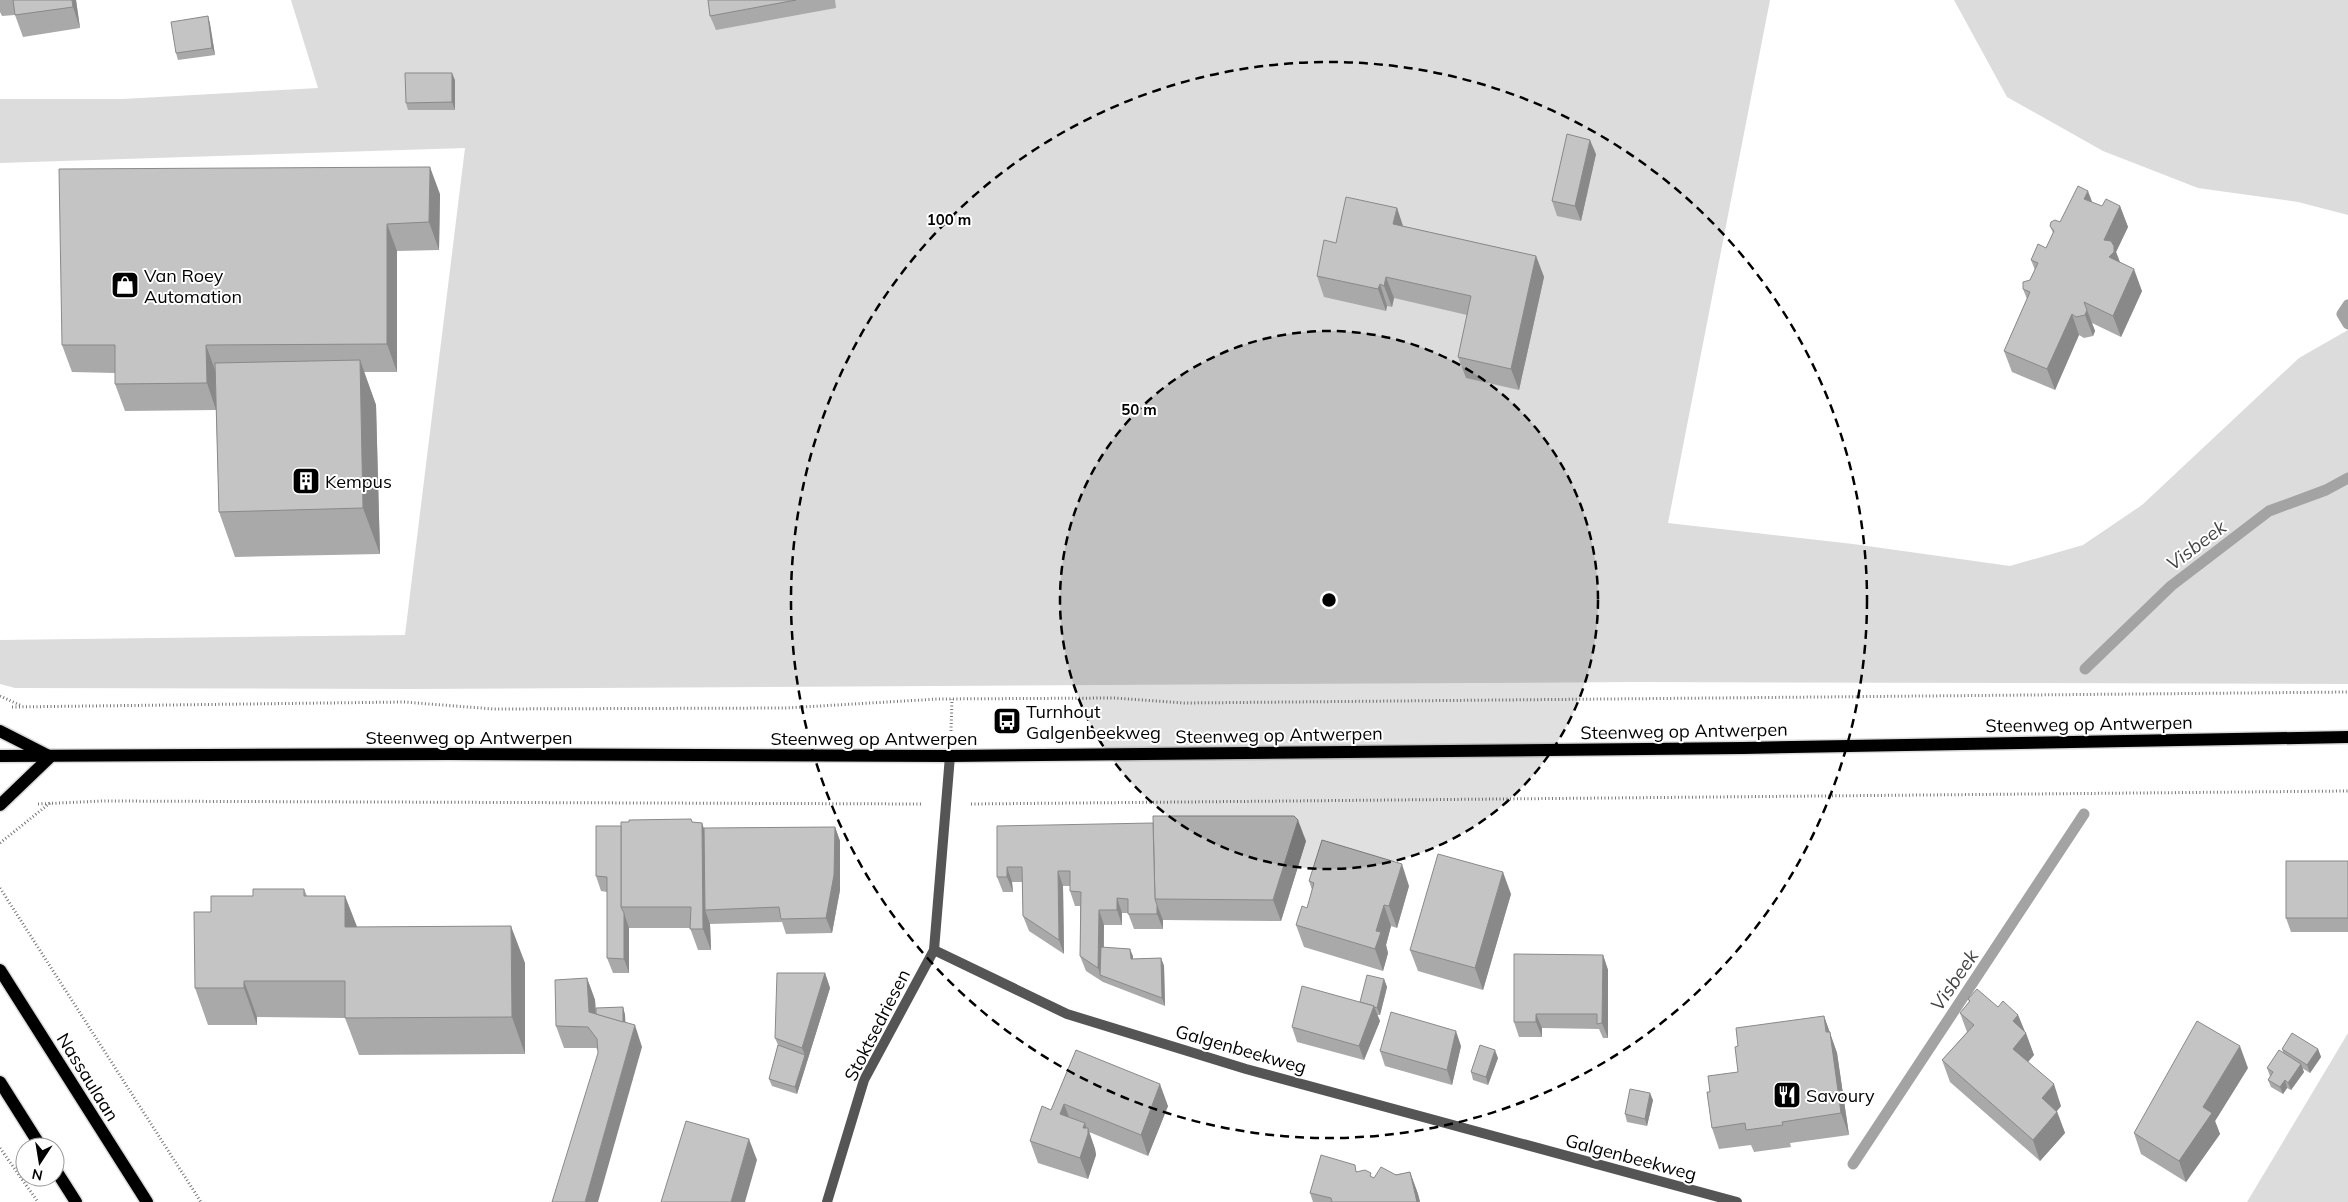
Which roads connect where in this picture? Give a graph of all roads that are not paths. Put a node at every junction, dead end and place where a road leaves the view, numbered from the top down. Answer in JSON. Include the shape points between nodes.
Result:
{"nodes":[{"id":1,"x":0,"y":731,"type":"edge"},
{"id":2,"x":2348,"y":737,"type":"edge"},
{"id":3,"x":0,"y":756,"type":"edge"},
{"id":4,"x":50,"y":756,"type":"junction"},
{"id":5,"x":950,"y":756,"type":"junction"},
{"id":6,"x":0,"y":805,"type":"edge"},
{"id":7,"x":934,"y":950,"type":"junction"},
{"id":8,"x":0,"y":970,"type":"edge"},
{"id":9,"x":0,"y":1082,"type":"edge"},
{"id":10,"x":35,"y":1137,"type":"edge"},
{"id":11,"x":65,"y":1185,"type":"edge"},
{"id":12,"x":76,"y":1202,"type":"edge"},
{"id":13,"x":147,"y":1202,"type":"edge"},
{"id":14,"x":827,"y":1202,"type":"edge"},
{"id":15,"x":1737,"y":1202,"type":"edge"}],
"edges":[{"from":1,"to":4,"type":"main road"},
{"from":2,"to":5,"type":"main road","name":"Steenweg op Antwerpen","via":[[1762,748]]},
{"from":3,"to":4,"type":"main road","name":"Steenweg op Antwerpen"},
{"from":4,"to":5,"type":"main road","name":"Steenweg op Antwerpen"},
{"from":4,"to":6,"type":"main road"},
{"from":5,"to":7,"type":"street"},
{"from":7,"to":14,"type":"street","name":"Stoktsedriesen","via":[[864,1080]]},
{"from":7,"to":15,"type":"street","name":"Galgenbeekweg","via":[[1067,1014],[1246,1069]]},
{"from":8,"to":13,"type":"main road","name":"Nassaulaan"},
{"from":9,"to":10,"type":"main road"},
{"from":11,"to":12,"type":"main road"}]}
